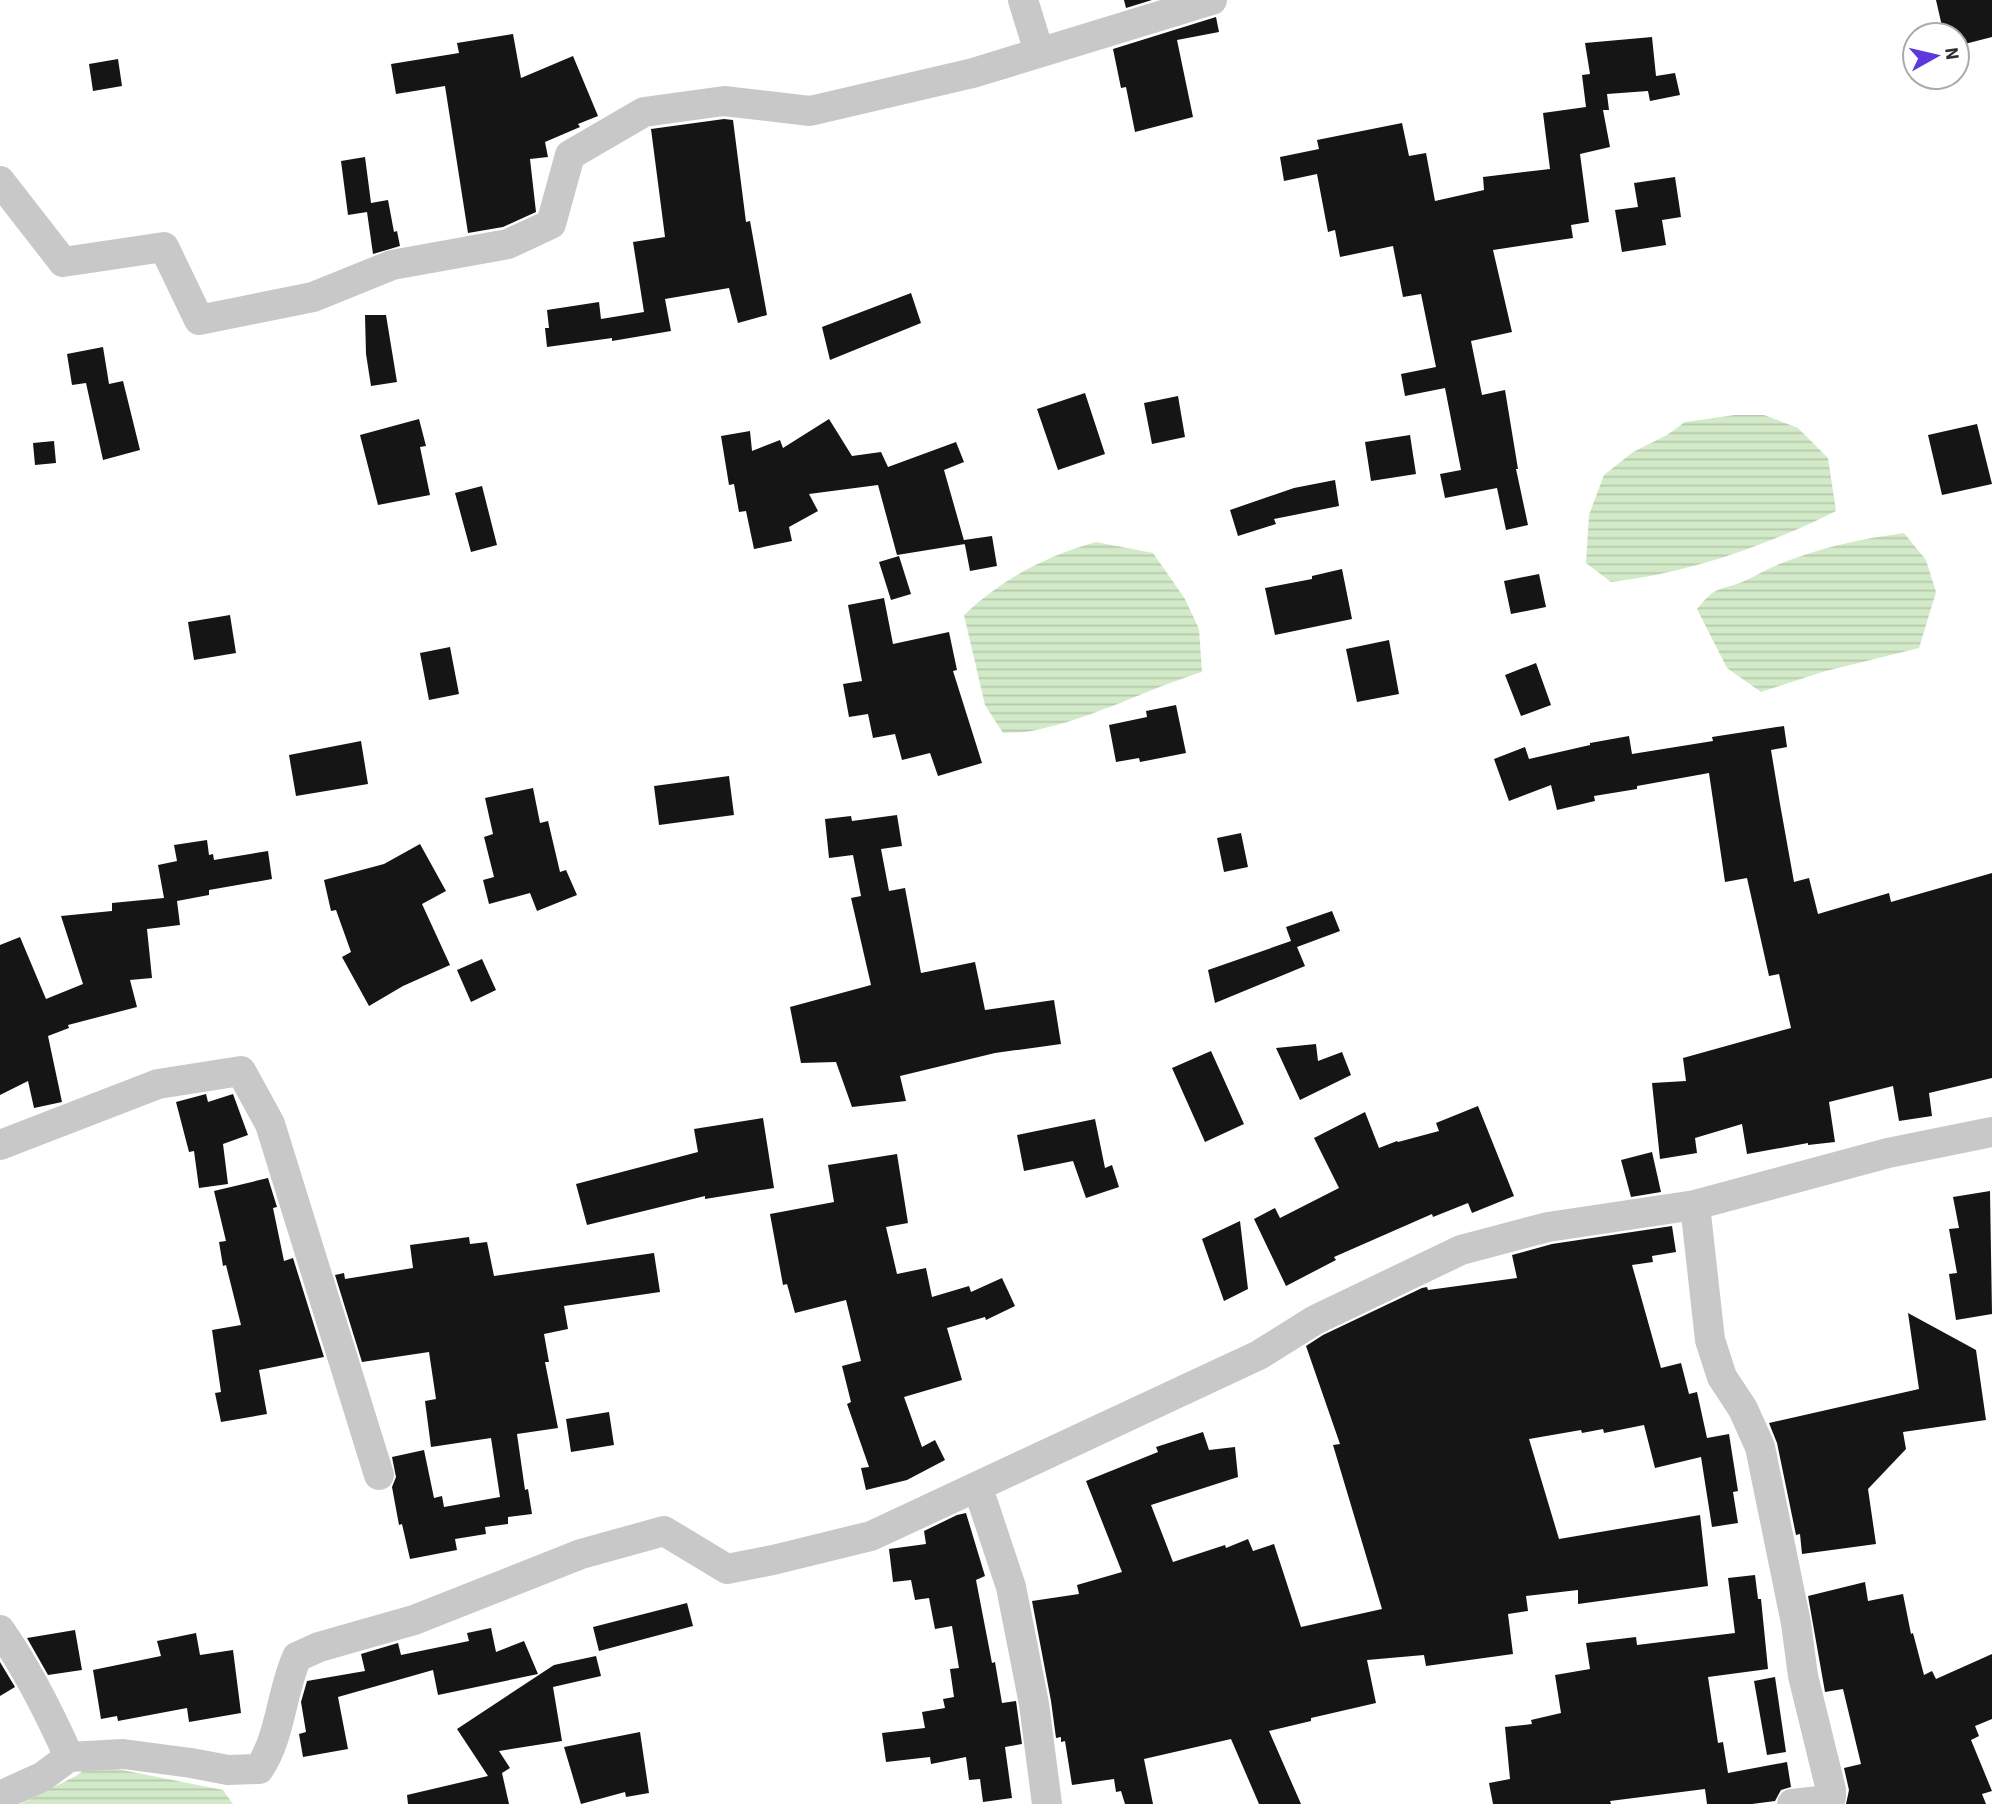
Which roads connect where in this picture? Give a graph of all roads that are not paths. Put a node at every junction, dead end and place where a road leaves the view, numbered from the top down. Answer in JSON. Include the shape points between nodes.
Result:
{"nodes":[{"id":1,"x":1023,"y":0,"type":"edge"},
{"id":2,"x":1212,"y":0,"type":"edge"},
{"id":3,"x":1039,"y":52,"type":"junction"},
{"id":4,"x":0,"y":181,"type":"edge"},
{"id":5,"x":1992,"y":1132,"type":"edge"},
{"id":6,"x":0,"y":1145,"type":"edge"},
{"id":7,"x":1695,"y":1205,"type":"junction"},
{"id":8,"x":379,"y":1475,"type":"dead end"},
{"id":9,"x":978,"y":1488,"type":"junction"},
{"id":10,"x":0,"y":1630,"type":"edge"},
{"id":11,"x":69,"y":1757,"type":"junction"},
{"id":12,"x":0,"y":1796,"type":"edge"},
{"id":13,"x":1047,"y":1804,"type":"edge"},
{"id":14,"x":1792,"y":1804,"type":"edge"}],
"edges":[{"from":1,"to":3,"type":"street"},
{"from":2,"to":3,"type":"street"},
{"from":3,"to":4,"type":"street","via":[[810,111],[724,101],[644,112],[570,155],[551,223],[508,244],[391,265],[313,297],[199,320],[164,247],[63,262]]},
{"from":5,"to":7,"type":"street","via":[[1888,1153]]},
{"from":6,"to":8,"type":"street","via":[[158,1084],[241,1071],[270,1124]]},
{"from":7,"to":9,"type":"street","via":[[1548,1227],[1461,1250],[1315,1320],[1259,1355]]},
{"from":7,"to":14,"type":"street","via":[[1710,1340],[1722,1377],[1760,1447],[1803,1676],[1831,1790],[1831,1797],[1825,1800]]},
{"from":9,"to":11,"type":"street","via":[[871,1536],[727,1569],[664,1531],[580,1554],[414,1620],[319,1647],[297,1657],[270,1754],[259,1769],[228,1770],[123,1754]]},
{"from":9,"to":13,"type":"street","via":[[1011,1587],[1034,1704]]},
{"from":10,"to":11,"type":"street","via":[[44,1703]]},
{"from":11,"to":12,"type":"street","via":[[42,1777]]}]}
